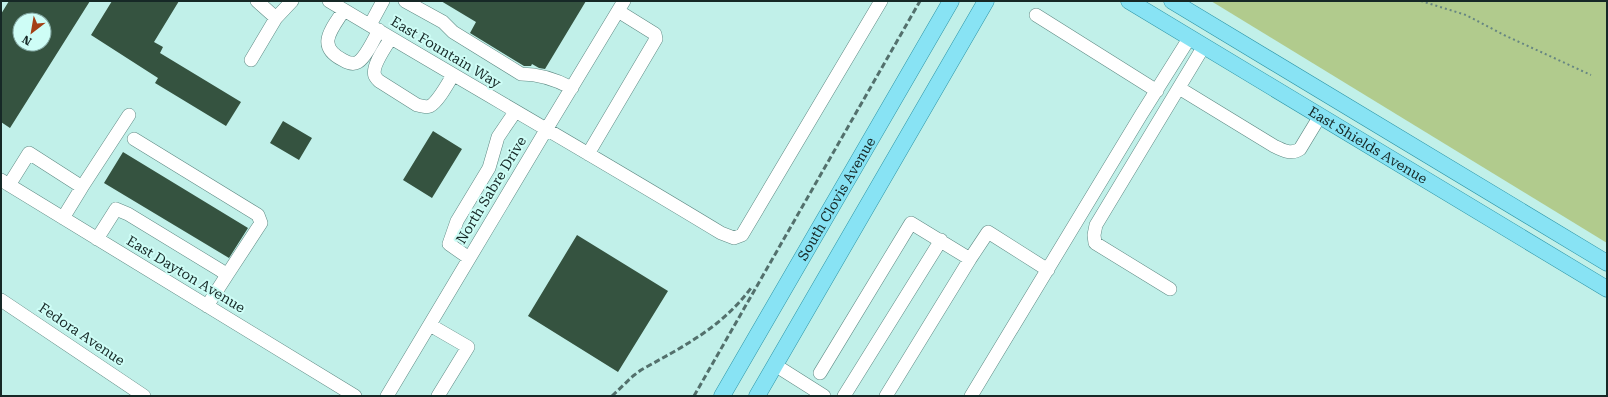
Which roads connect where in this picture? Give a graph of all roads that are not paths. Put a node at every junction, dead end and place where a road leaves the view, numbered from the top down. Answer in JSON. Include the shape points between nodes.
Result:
{"nodes":[{"id":1,"x":257,"y":1,"type":"edge"},
{"id":2,"x":292,"y":1,"type":"edge"},
{"id":3,"x":329,"y":1,"type":"edge"},
{"id":4,"x":383,"y":1,"type":"edge"},
{"id":5,"x":405,"y":1,"type":"edge"},
{"id":6,"x":881,"y":1,"type":"edge"},
{"id":7,"x":951,"y":1,"type":"edge"},
{"id":8,"x":986,"y":1,"type":"edge"},
{"id":9,"x":1129,"y":1,"type":"edge"},
{"id":10,"x":1172,"y":1,"type":"edge"},
{"id":11,"x":621,"y":6,"type":"edge"},
{"id":12,"x":344,"y":10,"type":"junction"},
{"id":13,"x":1036,"y":15,"type":"dead end"},
{"id":14,"x":276,"y":18,"type":"junction"},
{"id":15,"x":374,"y":28,"type":"junction"},
{"id":16,"x":1190,"y":37,"type":"junction"},
{"id":17,"x":391,"y":38,"type":"junction"},
{"id":18,"x":1204,"y":46,"type":"junction"},
{"id":19,"x":252,"y":60,"type":"dead end"},
{"id":20,"x":453,"y":75,"type":"junction"},
{"id":21,"x":572,"y":88,"type":"junction"},
{"id":22,"x":1179,"y":88,"type":"junction"},
{"id":23,"x":1157,"y":91,"type":"junction"},
{"id":24,"x":1351,"y":108,"type":"junction"},
{"id":25,"x":515,"y":112,"type":"junction"},
{"id":26,"x":129,"y":115,"type":"dead end"},
{"id":27,"x":1320,"y":116,"type":"junction"},
{"id":28,"x":546,"y":130,"type":"junction"},
{"id":29,"x":134,"y":139,"type":"dead end"},
{"id":30,"x":588,"y":154,"type":"junction"},
{"id":31,"x":5,"y":183,"type":"edge"},
{"id":32,"x":82,"y":187,"type":"junction"},
{"id":33,"x":63,"y":218,"type":"junction"},
{"id":34,"x":97,"y":239,"type":"junction"},
{"id":35,"x":941,"y":240,"type":"junction"},
{"id":36,"x":469,"y":258,"type":"junction"},
{"id":37,"x":970,"y":259,"type":"junction"},
{"id":38,"x":1607,"y":263,"type":"edge"},
{"id":39,"x":1048,"y":270,"type":"junction"},
{"id":40,"x":227,"y":275,"type":"junction"},
{"id":41,"x":1170,"y":289,"type":"dead end"},
{"id":42,"x":1607,"y":289,"type":"edge"},
{"id":43,"x":1,"y":300,"type":"edge"},
{"id":44,"x":207,"y":306,"type":"junction"},
{"id":45,"x":430,"y":325,"type":"junction"},
{"id":46,"x":775,"y":365,"type":"junction"},
{"id":47,"x":820,"y":373,"type":"dead end"},
{"id":48,"x":144,"y":396,"type":"edge"},
{"id":49,"x":355,"y":396,"type":"edge"},
{"id":50,"x":387,"y":396,"type":"edge"},
{"id":51,"x":438,"y":396,"type":"edge"},
{"id":52,"x":722,"y":396,"type":"edge"},
{"id":53,"x":757,"y":396,"type":"edge"},
{"id":54,"x":824,"y":396,"type":"edge"},
{"id":55,"x":844,"y":396,"type":"edge"},
{"id":56,"x":886,"y":396,"type":"edge"},
{"id":57,"x":972,"y":396,"type":"edge"}],
"edges":[{"from":1,"to":14,"type":"street"},
{"from":2,"to":14,"type":"street"},
{"from":3,"to":12,"type":"street","name":"East Fountain Way"},
{"from":4,"to":15,"type":"street"},
{"from":5,"to":21,"type":"street","via":[[443,22],[454,32],[521,74],[551,78]]},
{"from":6,"to":30,"type":"street","name":"East Fountain Way","via":[[742,236],[734,238],[721,233]]},
{"from":7,"to":52,"type":"main road","name":"South Clovis Avenue"},
{"from":8,"to":46,"type":"main road"},
{"from":9,"to":16,"type":"main road","name":"East Shields Avenue"},
{"from":10,"to":24,"type":"main road","name":"East Shields Avenue"},
{"from":11,"to":21,"type":"street","name":"North Sabre Drive"},
{"from":11,"to":30,"type":"street","via":[[655,34],[656,39]]},
{"from":12,"to":15,"type":"street","name":"East Fountain Way"},
{"from":12,"to":15,"type":"street","via":[[327,39],[328,47],[338,57],[357,63],[362,58]]},
{"from":13,"to":23,"type":"street"},
{"from":14,"to":19,"type":"street"},
{"from":15,"to":17,"type":"street","name":"East Fountain Way"},
{"from":16,"to":18,"type":"main road","name":"East Shields Avenue"},
{"from":16,"to":23,"type":"street"},
{"from":17,"to":20,"type":"street","name":"East Fountain Way"},
{"from":17,"to":20,"type":"street","via":[[378,60],[375,76],[418,105],[429,107],[434,103]]},
{"from":18,"to":22,"type":"street"},
{"from":18,"to":24,"type":"main road","via":[[1218,43],[1226,46],[1299,90]]},
{"from":18,"to":27,"type":"main road","name":"East Shields Avenue"},
{"from":20,"to":25,"type":"street","name":"East Fountain Way"},
{"from":21,"to":28,"type":"street","name":"North Sabre Drive"},
{"from":22,"to":27,"type":"street","via":[[1288,152],[1300,149]]},
{"from":22,"to":41,"type":"street","via":[[1096,225],[1094,235],[1095,243]]},
{"from":23,"to":39,"type":"street"},
{"from":24,"to":38,"type":"main road","name":"East Shields Avenue"},
{"from":25,"to":28,"type":"street","name":"East Fountain Way"},
{"from":25,"to":36,"type":"street","via":[[498,137],[489,168],[457,221],[449,244]]},
{"from":26,"to":32,"type":"street"},
{"from":27,"to":42,"type":"main road","name":"East Shields Avenue"},
{"from":28,"to":30,"type":"street","name":"East Fountain Way"},
{"from":28,"to":36,"type":"street","name":"North Sabre Drive"},
{"from":29,"to":40,"type":"street","via":[[258,215],[261,223]]},
{"from":31,"to":32,"type":"street","via":[[29,153]]},
{"from":31,"to":33,"type":"street","name":"East Dayton Avenue"},
{"from":32,"to":33,"type":"street"},
{"from":33,"to":34,"type":"street","name":"East Dayton Avenue"},
{"from":34,"to":40,"type":"street","via":[[116,210],[134,218]]},
{"from":34,"to":44,"type":"street","name":"East Dayton Avenue"},
{"from":35,"to":37,"type":"street"},
{"from":35,"to":47,"type":"street","via":[[911,223]]},
{"from":35,"to":55,"type":"street"},
{"from":36,"to":45,"type":"street","name":"North Sabre Drive"},
{"from":37,"to":39,"type":"street","via":[[988,232]]},
{"from":37,"to":56,"type":"street"},
{"from":39,"to":57,"type":"street"},
{"from":40,"to":44,"type":"street"},
{"from":43,"to":48,"type":"street","name":"Fedora Avenue"},
{"from":44,"to":49,"type":"street","name":"East Dayton Avenue"},
{"from":45,"to":50,"type":"street","name":"North Sabre Drive"},
{"from":45,"to":51,"type":"street","via":[[468,347]]},
{"from":46,"to":53,"type":"main road"},
{"from":46,"to":54,"type":"street"}]}
